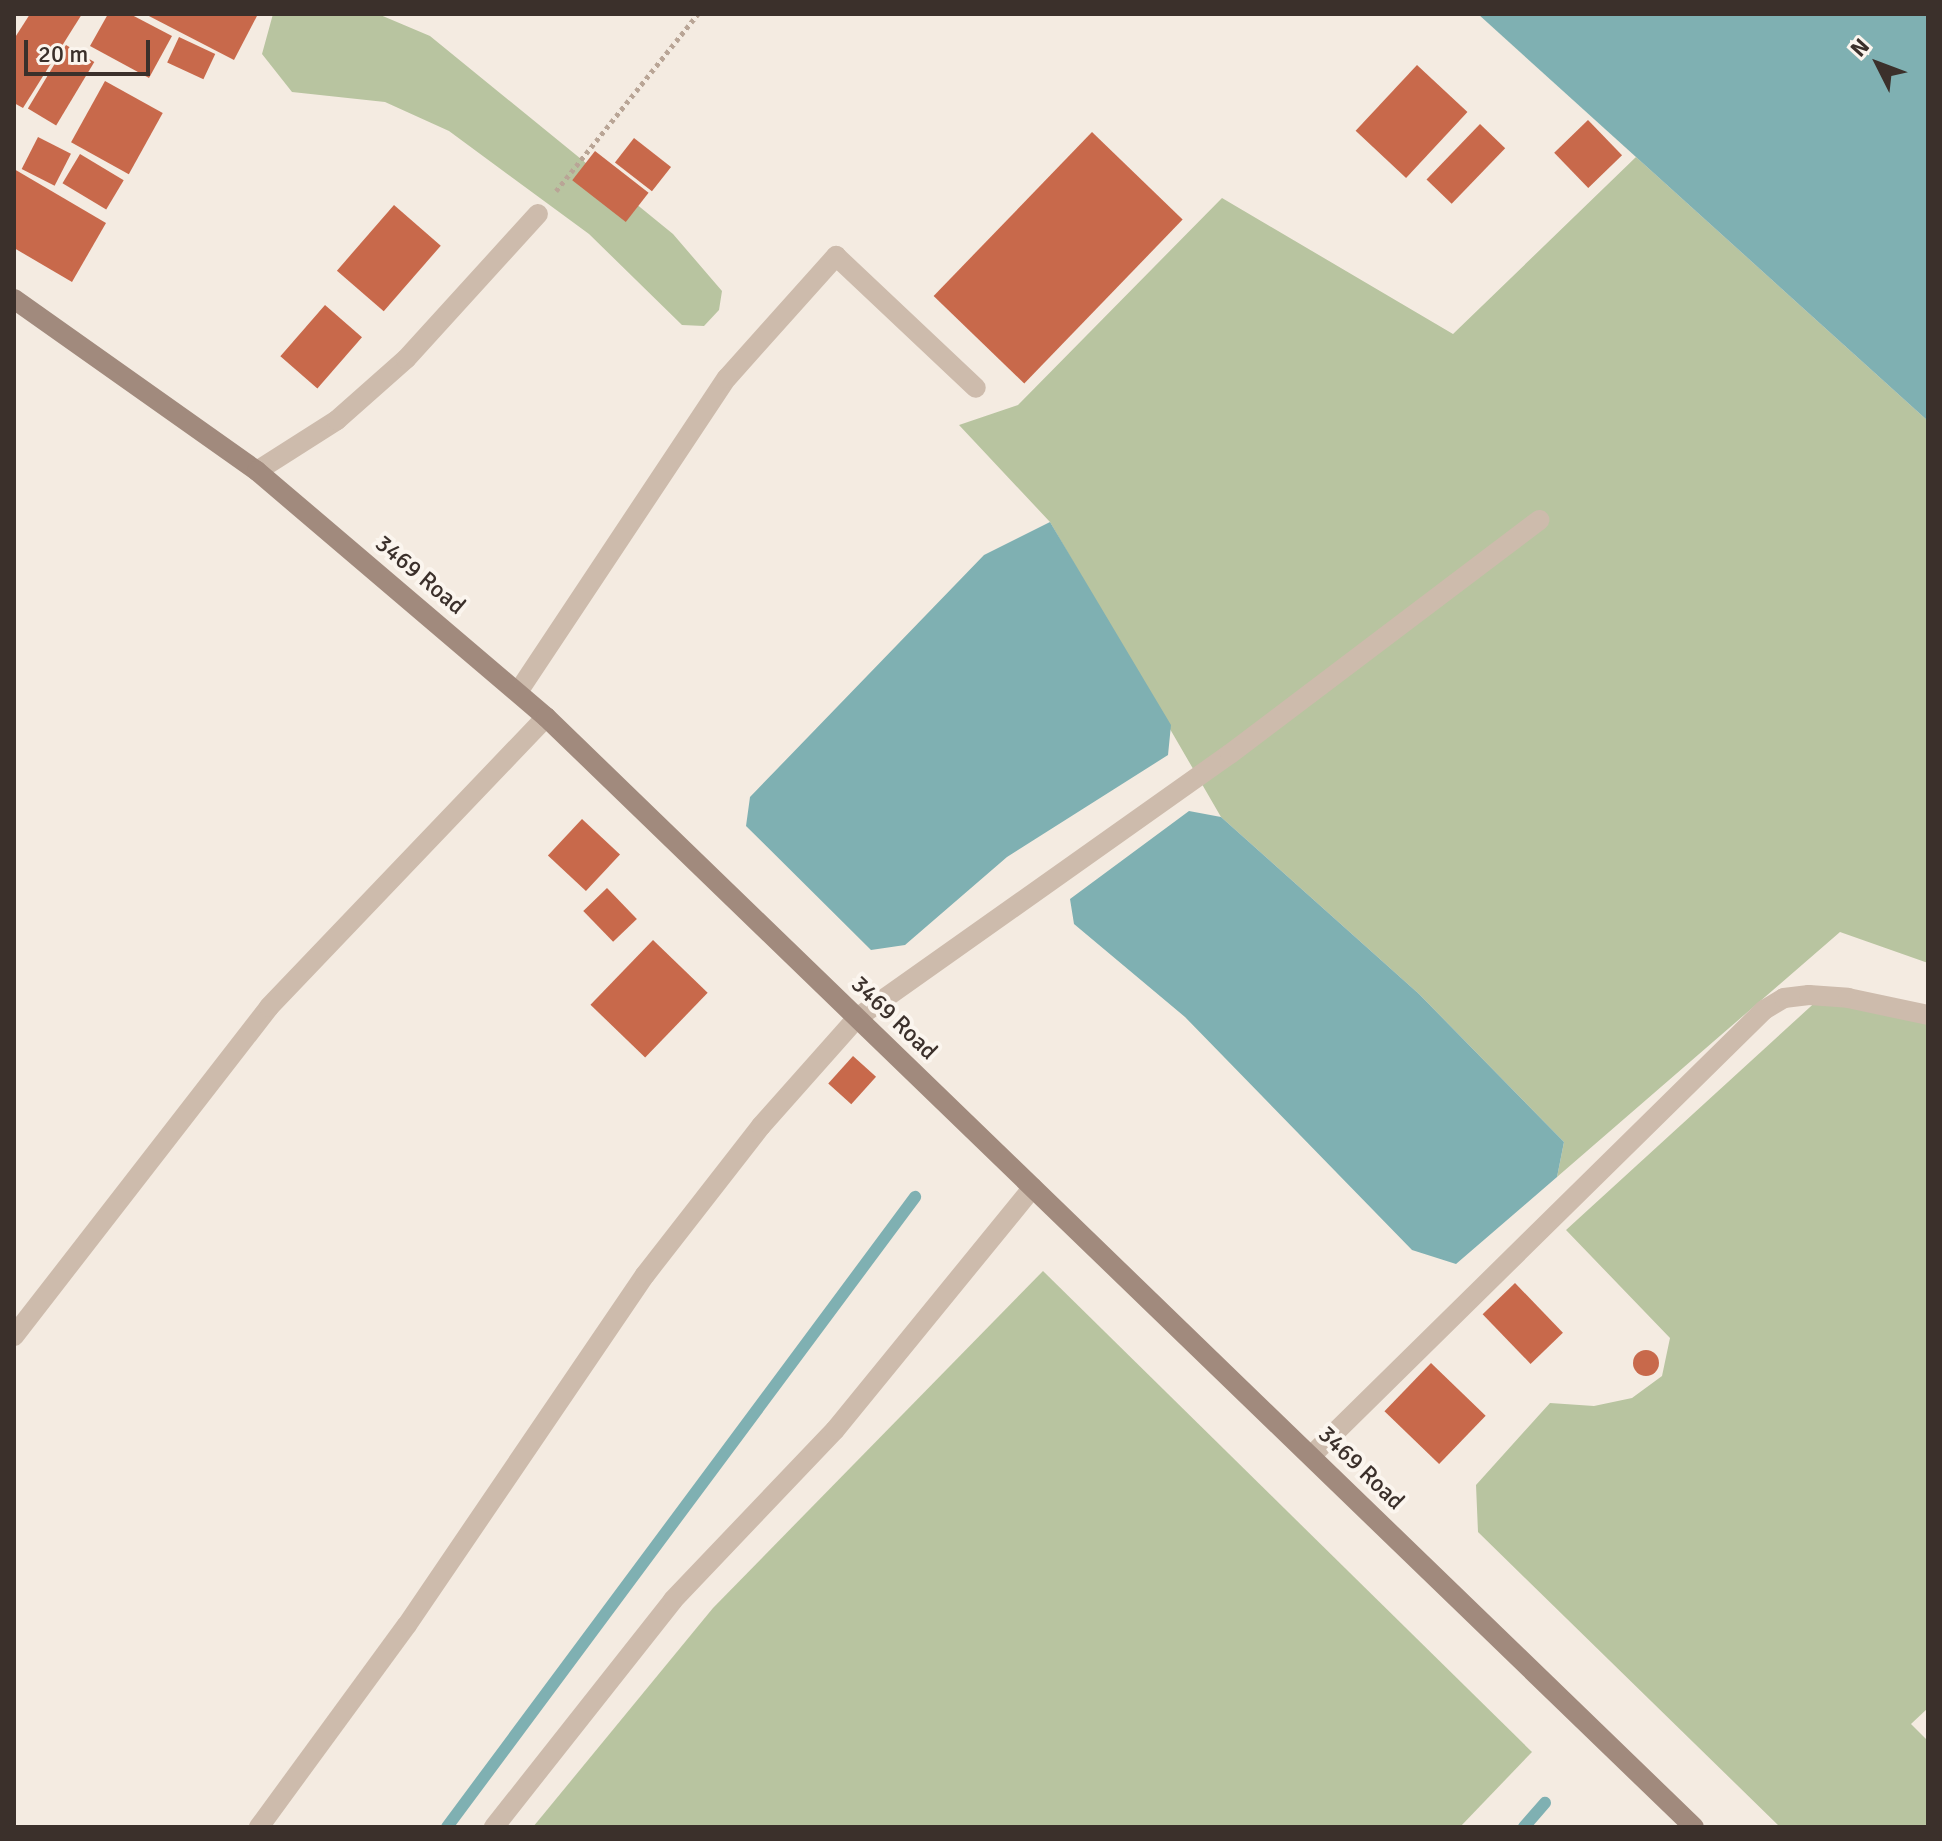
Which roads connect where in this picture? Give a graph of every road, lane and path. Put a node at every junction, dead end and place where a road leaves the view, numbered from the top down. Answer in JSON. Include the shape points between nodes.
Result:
{"nodes":[{"id":1,"x":698,"y":14,"type":"edge"},
{"id":2,"x":538,"y":214,"type":"joint"},
{"id":3,"x":14,"y":299,"type":"edge"},
{"id":4,"x":976,"y":388,"type":"dead end"},
{"id":5,"x":257,"y":471,"type":"junction"},
{"id":6,"x":1539,"y":520,"type":"dead end"},
{"id":7,"x":518,"y":692,"type":"junction"},
{"id":8,"x":546,"y":717,"type":"junction"},
{"id":9,"x":1928,"y":1015,"type":"edge"},
{"id":10,"x":857,"y":1018,"type":"junction"},
{"id":11,"x":1033,"y":1187,"type":"junction"},
{"id":12,"x":14,"y":1336,"type":"edge"},
{"id":13,"x":1311,"y":1456,"type":"junction"},
{"id":14,"x":259,"y":1827,"type":"edge"},
{"id":15,"x":494,"y":1827,"type":"edge"},
{"id":16,"x":1694,"y":1827,"type":"edge"}],
"edges":[{"from":1,"to":2,"type":"path"},
{"from":2,"to":5,"type":"street","via":[[406,359],[337,420]]},
{"from":3,"to":5,"type":"street","name":"3469 Road"},
{"from":4,"to":7,"type":"street","via":[[836,256],[727,378]]},
{"from":5,"to":7,"type":"street","name":"3469 Road"},
{"from":6,"to":10,"type":"street","via":[[1230,754]]},
{"from":7,"to":8,"type":"street","name":"3469 Road"},
{"from":8,"to":10,"type":"street","name":"3469 Road"},
{"from":8,"to":12,"type":"street","via":[[269,1007]]},
{"from":9,"to":13,"type":"street","via":[[1809,995],[1784,998],[1764,1010]]},
{"from":10,"to":11,"type":"street","name":"3469 Road"},
{"from":10,"to":14,"type":"street","via":[[761,1126],[645,1275],[407,1625]]},
{"from":11,"to":13,"type":"street","name":"3469 Road"},
{"from":11,"to":15,"type":"street","via":[[835,1430],[673,1600]]},
{"from":13,"to":16,"type":"street","name":"3469 Road"}]}
